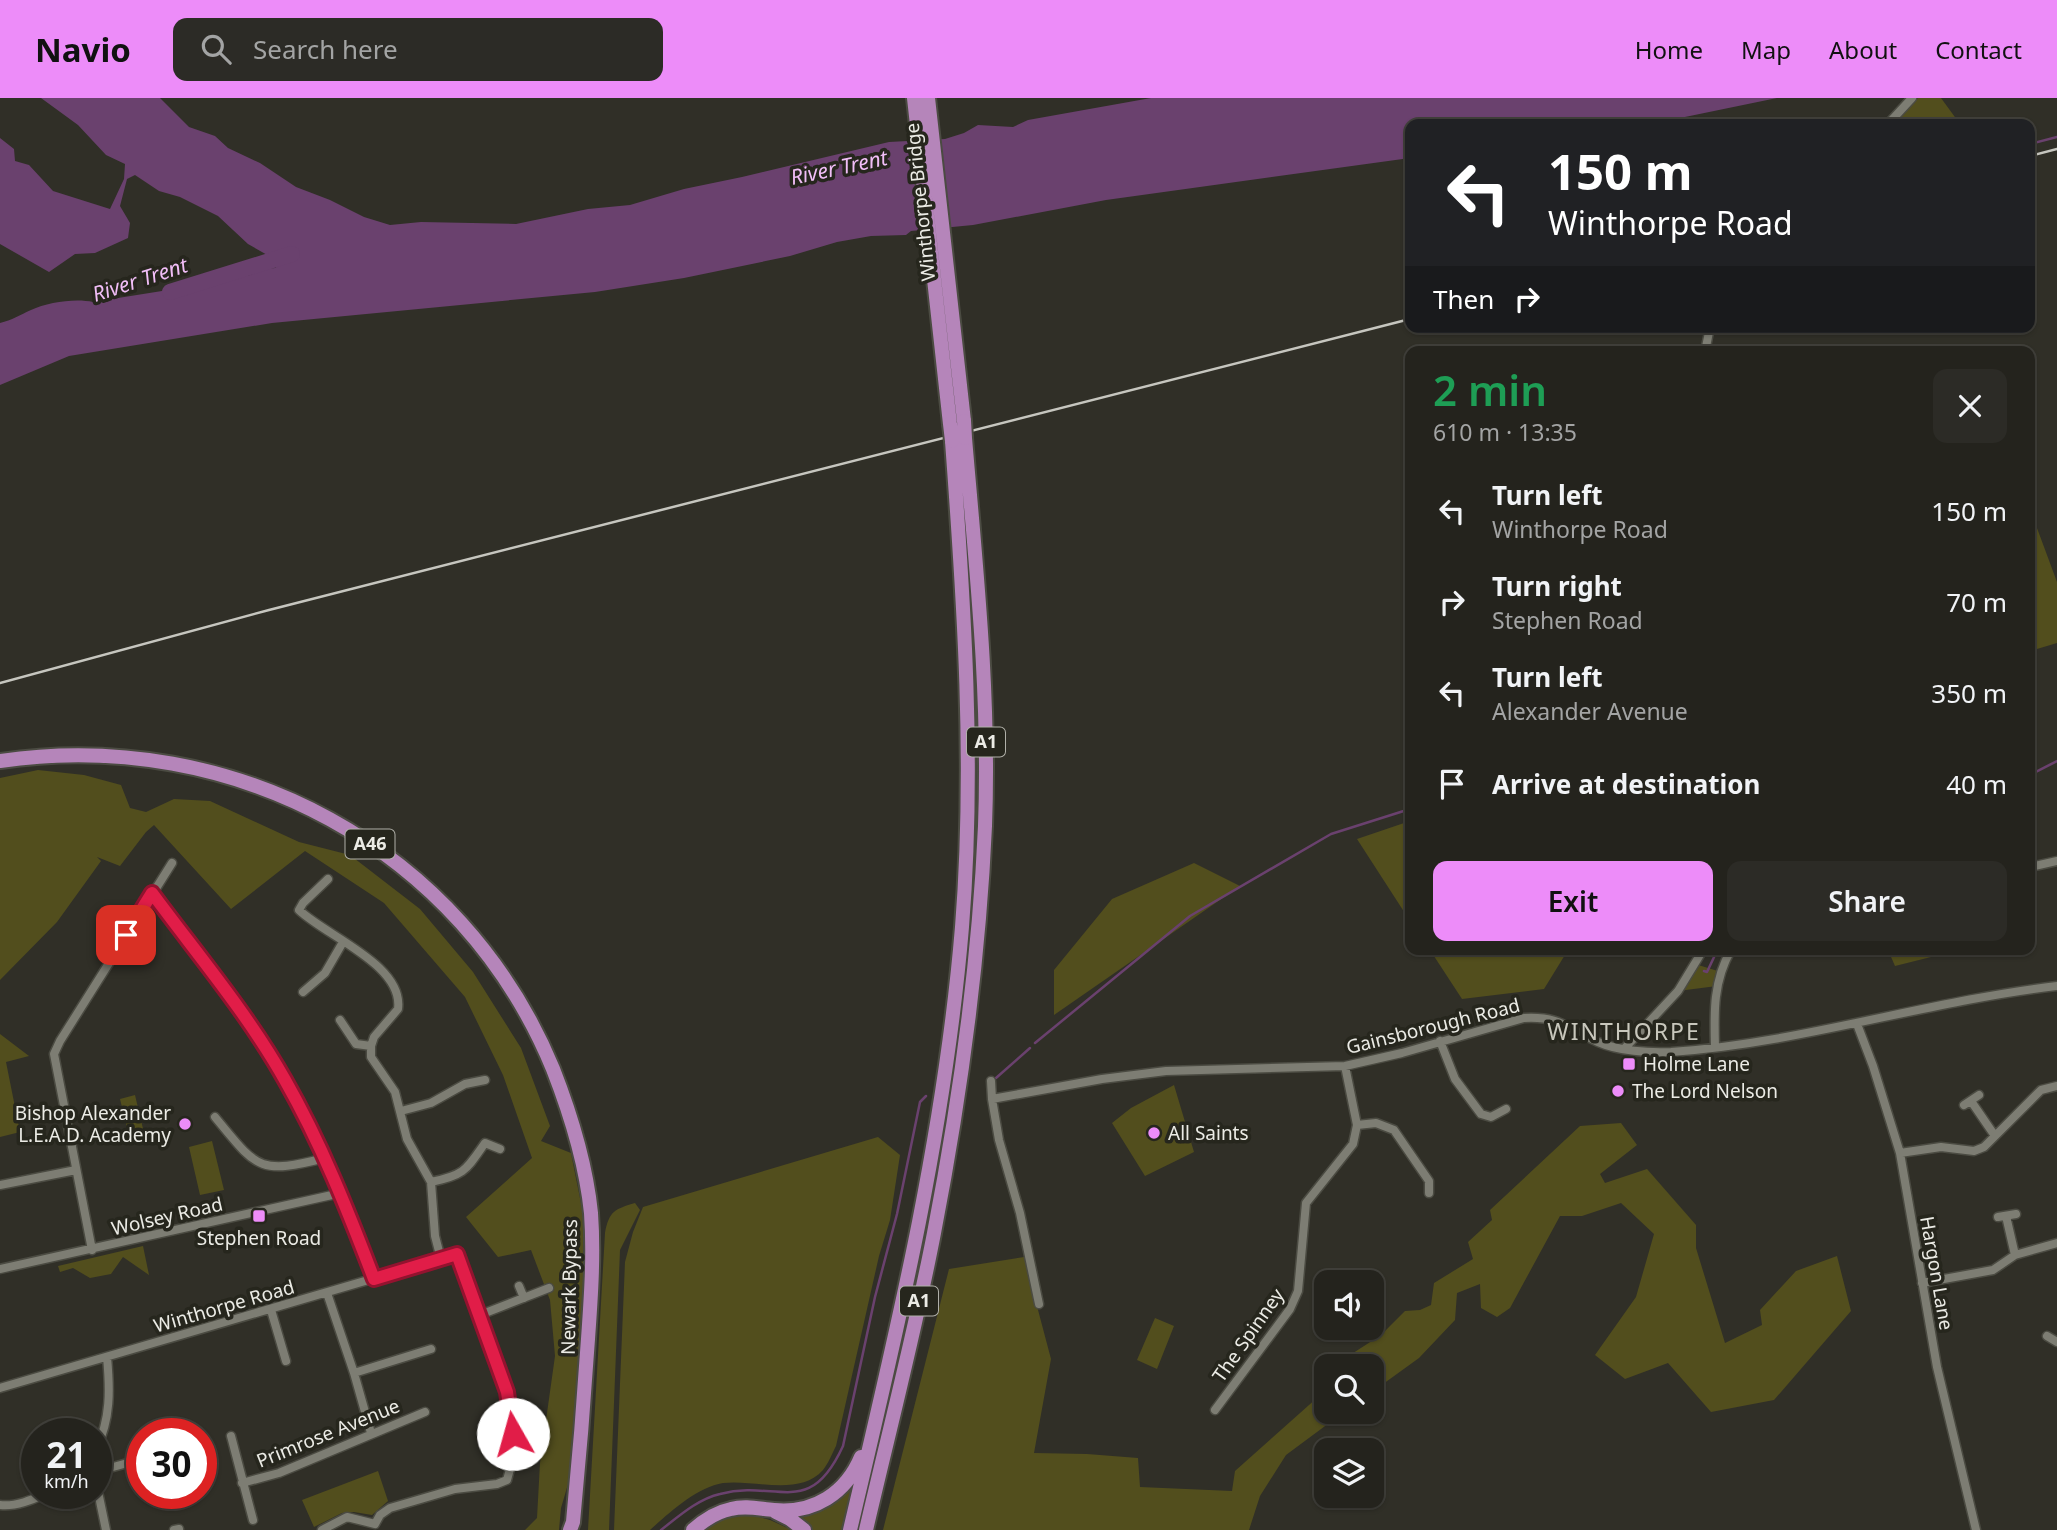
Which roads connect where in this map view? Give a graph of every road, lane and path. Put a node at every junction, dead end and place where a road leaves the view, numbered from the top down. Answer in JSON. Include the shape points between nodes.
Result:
{"nodes":[{"id":1,"x":914,"y":98,"type":"edge"},
{"id":2,"x":928,"y":98,"type":"edge"},
{"id":3,"x":1912,"y":98,"type":"edge"},
{"id":4,"x":1893,"y":119,"type":"edge"},
{"id":5,"x":944,"y":302,"type":"junction"},
{"id":6,"x":958,"y":440,"type":"junction"},
{"id":7,"x":0,"y":761,"type":"edge"},
{"id":8,"x":2057,"y":861,"type":"edge"},
{"id":9,"x":172,"y":863,"type":"dead end"},
{"id":10,"x":2035,"y":866,"type":"edge"},
{"id":11,"x":328,"y":879,"type":"dead end"},
{"id":12,"x":152,"y":893,"type":"junction"},
{"id":13,"x":344,"y":942,"type":"junction"},
{"id":14,"x":1700,"y":955,"type":"edge"},
{"id":15,"x":1729,"y":955,"type":"edge"},
{"id":16,"x":2057,"y":986,"type":"edge"},
{"id":17,"x":303,"y":992,"type":"dead end"},
{"id":18,"x":340,"y":1020,"type":"dead end"},
{"id":19,"x":1857,"y":1024,"type":"junction"},
{"id":20,"x":1440,"y":1041,"type":"junction"},
{"id":21,"x":371,"y":1046,"type":"junction"},
{"id":22,"x":1715,"y":1047,"type":"junction"},
{"id":23,"x":1624,"y":1049,"type":"junction"},
{"id":24,"x":1345,"y":1066,"type":"junction"},
{"id":25,"x":485,"y":1080,"type":"dead end"},
{"id":26,"x":991,"y":1081,"type":"dead end"},
{"id":27,"x":2057,"y":1086,"type":"edge"},
{"id":28,"x":1979,"y":1095,"type":"dead end"},
{"id":29,"x":992,"y":1099,"type":"junction"},
{"id":30,"x":1506,"y":1109,"type":"dead end"},
{"id":31,"x":401,"y":1111,"type":"junction"},
{"id":32,"x":215,"y":1117,"type":"dead end"},
{"id":33,"x":1357,"y":1125,"type":"junction"},
{"id":34,"x":1995,"y":1136,"type":"junction"},
{"id":35,"x":500,"y":1149,"type":"dead end"},
{"id":36,"x":1900,"y":1153,"type":"junction"},
{"id":37,"x":325,"y":1158,"type":"junction"},
{"id":38,"x":76,"y":1170,"type":"junction"},
{"id":39,"x":431,"y":1182,"type":"junction"},
{"id":40,"x":0,"y":1185,"type":"edge"},
{"id":41,"x":341,"y":1193,"type":"junction"},
{"id":42,"x":1429,"y":1193,"type":"dead end"},
{"id":43,"x":2007,"y":1215,"type":"dead end"},
{"id":44,"x":2057,"y":1242,"type":"edge"},
{"id":45,"x":92,"y":1250,"type":"junction"},
{"id":46,"x":2015,"y":1255,"type":"junction"},
{"id":47,"x":441,"y":1259,"type":"junction"},
{"id":48,"x":0,"y":1269,"type":"edge"},
{"id":49,"x":374,"y":1279,"type":"junction"},
{"id":50,"x":1922,"y":1283,"type":"junction"},
{"id":51,"x":519,"y":1286,"type":"dead end"},
{"id":52,"x":549,"y":1288,"type":"dead end"},
{"id":53,"x":327,"y":1293,"type":"junction"},
{"id":54,"x":524,"y":1298,"type":"junction"},
{"id":55,"x":1039,"y":1304,"type":"dead end"},
{"id":56,"x":271,"y":1310,"type":"junction"},
{"id":57,"x":481,"y":1315,"type":"junction"},
{"id":58,"x":2047,"y":1336,"type":"dead end"},
{"id":59,"x":2057,"y":1340,"type":"edge"},
{"id":60,"x":431,"y":1349,"type":"dead end"},
{"id":61,"x":107,"y":1357,"type":"junction"},
{"id":62,"x":286,"y":1361,"type":"dead end"},
{"id":63,"x":354,"y":1373,"type":"junction"},
{"id":64,"x":1,"y":1385,"type":"edge"},
{"id":65,"x":1215,"y":1410,"type":"dead end"},
{"id":66,"x":425,"y":1412,"type":"dead end"},
{"id":67,"x":107,"y":1418,"type":"edge"},
{"id":68,"x":876,"y":1419,"type":"junction"},
{"id":69,"x":370,"y":1433,"type":"junction"},
{"id":70,"x":231,"y":1436,"type":"dead end"},
{"id":71,"x":242,"y":1483,"type":"junction"},
{"id":72,"x":21,"y":1502,"type":"edge"},
{"id":73,"x":0,"y":1505,"type":"edge"},
{"id":74,"x":102,"y":1509,"type":"edge"},
{"id":75,"x":772,"y":1510,"type":"junction"},
{"id":76,"x":253,"y":1520,"type":"dead end"},
{"id":77,"x":375,"y":1527,"type":"edge"},
{"id":78,"x":572,"y":1527,"type":"edge"},
{"id":79,"x":106,"y":1530,"type":"edge"},
{"id":80,"x":322,"y":1530,"type":"edge"},
{"id":81,"x":693,"y":1530,"type":"edge"},
{"id":82,"x":804,"y":1530,"type":"edge"},
{"id":83,"x":850,"y":1530,"type":"edge"},
{"id":84,"x":866,"y":1530,"type":"edge"},
{"id":85,"x":1976,"y":1530,"type":"edge"}],
"edges":[{"from":1,"to":5,"type":"highway","name":"Winthorpe Bridge","number":"A1"},
{"from":2,"to":5,"type":"highway","name":"Winthorpe Bridge","number":"A1"},
{"from":3,"to":4,"type":"street"},
{"from":5,"to":6,"type":"highway","number":"A1","bridge":true},
{"from":6,"to":68,"type":"highway","number":"A1","via":[[969,740],[962,927],[946,1068],[922,1215]]},
{"from":6,"to":84,"type":"highway","number":"A1","via":[[978,589],[986,739],[979,931],[962,1070],[934,1234]]},
{"from":7,"to":78,"type":"highway","name":"Newark Bypass","number":"A46","via":[[87,754],[141,757],[220,773],[267,790],[331,819],[422,884],[454,915],[509,985],[545,1050],[566,1103],[591,1212],[583,1427]]},
{"from":8,"to":10,"type":"street"},
{"from":9,"to":12,"type":"street"},
{"from":11,"to":13,"type":"street","via":[[299,910]]},
{"from":12,"to":37,"type":"street","via":[[269,1054]]},
{"from":12,"to":38,"type":"street","via":[[54,1054]]},
{"from":13,"to":17,"type":"street","via":[[326,973]]},
{"from":13,"to":21,"type":"street","via":[[371,961],[397,991],[398,1009]]},
{"from":14,"to":23,"type":"street","via":[[1678,991]]},
{"from":15,"to":22,"type":"street","via":[[1716,995]]},
{"from":16,"to":19,"type":"street","name":"Gainsborough Road","via":[[1974,997]]},
{"from":18,"to":21,"type":"street","via":[[356,1044]]},
{"from":19,"to":22,"type":"street","name":"Gainsborough Road"},
{"from":19,"to":36,"type":"street","name":"Hargon Lane"},
{"from":20,"to":23,"type":"street","name":"Gainsborough Road","via":[[1541,1017]]},
{"from":20,"to":24,"type":"street","name":"Gainsborough Road"},
{"from":20,"to":30,"type":"street","via":[[1455,1079],[1481,1114],[1491,1117]]},
{"from":21,"to":31,"type":"street","via":[[371,1057],[391,1084]]},
{"from":22,"to":23,"type":"street","name":"Gainsborough Road","via":[[1668,1052]]},
{"from":24,"to":29,"type":"street","name":"Gainsborough Road","via":[[1166,1071]]},
{"from":24,"to":33,"type":"street"},
{"from":25,"to":31,"type":"street"},
{"from":26,"to":29,"type":"street"},
{"from":27,"to":34,"type":"street","via":[[2041,1090]]},
{"from":28,"to":34,"type":"street","via":[[1968,1103]]},
{"from":29,"to":55,"type":"street"},
{"from":31,"to":39,"type":"street","via":[[407,1139]]},
{"from":32,"to":37,"type":"street","via":[[241,1150],[258,1162],[287,1167]]},
{"from":33,"to":42,"type":"street","via":[[1376,1122],[1394,1130],[1429,1181]]},
{"from":33,"to":65,"type":"street","name":"The Spinney","via":[[1353,1144],[1306,1203],[1298,1291],[1290,1309]]},
{"from":34,"to":36,"type":"street","via":[[1974,1151],[1941,1147]]},
{"from":35,"to":39,"type":"street","via":[[485,1143],[462,1172]]},
{"from":36,"to":50,"type":"street","name":"Hargon Lane"},
{"from":37,"to":41,"type":"street"},
{"from":38,"to":40,"type":"street"},
{"from":38,"to":45,"type":"street"},
{"from":39,"to":47,"type":"street"},
{"from":41,"to":45,"type":"street","name":"Wolsey Road"},
{"from":41,"to":49,"type":"street"},
{"from":43,"to":46,"type":"street"},
{"from":44,"to":46,"type":"street"},
{"from":45,"to":48,"type":"street","name":"Wolsey Road"},
{"from":46,"to":50,"type":"street","via":[[1993,1270]]},
{"from":47,"to":49,"type":"street","name":"Winthorpe Road"},
{"from":47,"to":57,"type":"street","name":"Winthorpe Road","via":[[457,1254]]},
{"from":49,"to":53,"type":"street","name":"Winthorpe Road"},
{"from":50,"to":85,"type":"street","name":"Hargon Lane"},
{"from":51,"to":54,"type":"street"},
{"from":52,"to":54,"type":"street"},
{"from":53,"to":56,"type":"street","name":"Winthorpe Road"},
{"from":53,"to":63,"type":"street"},
{"from":54,"to":57,"type":"street"},
{"from":56,"to":61,"type":"street","name":"Winthorpe Road"},
{"from":56,"to":62,"type":"street"},
{"from":57,"to":77,"type":"street","via":[[509,1402],[513,1444],[507,1480],[390,1508],[380,1515]]},
{"from":58,"to":59,"type":"street"},
{"from":60,"to":63,"type":"street"},
{"from":61,"to":64,"type":"street","name":"Winthorpe Road"},
{"from":61,"to":67,"type":"street"},
{"from":63,"to":69,"type":"street"},
{"from":66,"to":69,"type":"street","name":"Primrose Avenue"},
{"from":68,"to":75,"type":"highway","via":[[858,1465],[839,1490],[806,1508]]},
{"from":68,"to":83,"type":"highway","number":"A1"},
{"from":69,"to":71,"type":"street","name":"Primrose Avenue","via":[[279,1473]]},
{"from":70,"to":71,"type":"street"},
{"from":71,"to":76,"type":"street"},
{"from":72,"to":73,"type":"street"},
{"from":74,"to":79,"type":"street"},
{"from":75,"to":81,"type":"highway","via":[[731,1508]]},
{"from":75,"to":82,"type":"highway"},
{"from":77,"to":80,"type":"street","via":[[347,1517]]}]}
